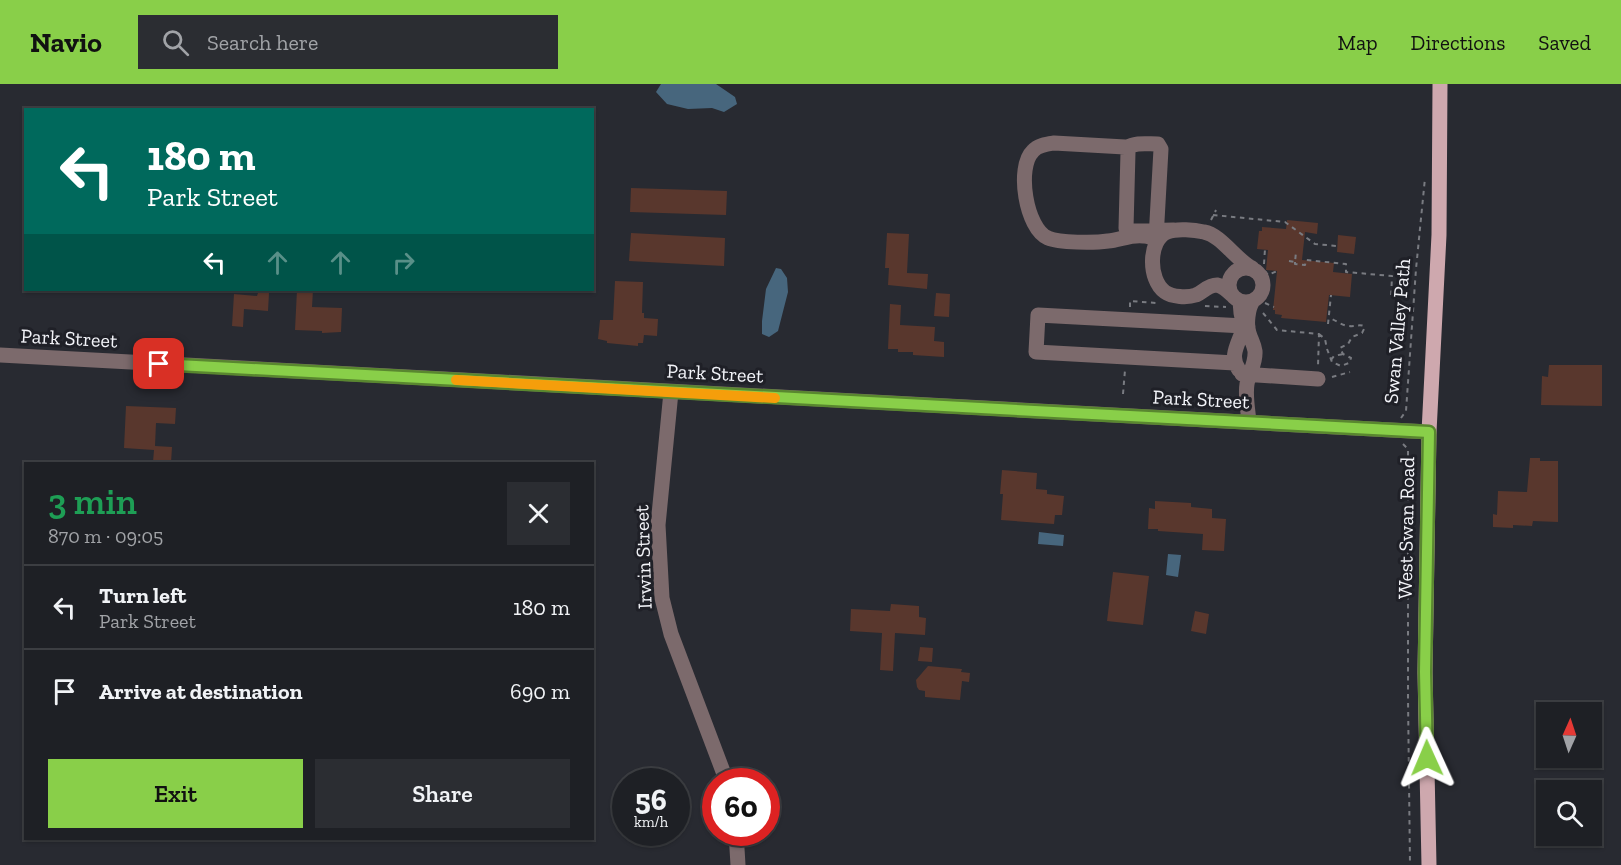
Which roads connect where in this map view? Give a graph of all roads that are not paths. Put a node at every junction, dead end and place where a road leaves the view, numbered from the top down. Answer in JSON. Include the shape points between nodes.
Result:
{"nodes":[{"id":1,"x":1440,"y":84,"type":"edge"},
{"id":2,"x":1126,"y":148,"type":"junction"},
{"id":3,"x":1156,"y":236,"type":"junction"},
{"id":4,"x":1258,"y":268,"type":"junction"},
{"id":5,"x":1242,"y":299,"type":"junction"},
{"id":6,"x":1246,"y":327,"type":"junction"},
{"id":7,"x":0,"y":355,"type":"edge"},
{"id":8,"x":1242,"y":370,"type":"junction"},
{"id":9,"x":1322,"y":371,"type":"road end"},
{"id":10,"x":671,"y":392,"type":"junction"},
{"id":11,"x":1245,"y":422,"type":"junction"},
{"id":12,"x":1429,"y":432,"type":"junction"},
{"id":13,"x":722,"y":768,"type":"edge"},
{"id":14,"x":737,"y":846,"type":"edge"},
{"id":15,"x":738,"y":865,"type":"edge"},
{"id":16,"x":1429,"y":865,"type":"edge"}],
"edges":[{"from":1,"to":12,"type":"main road","name":"West Swan Road","via":[[1439,235]]},
{"from":2,"to":3,"type":"street","via":[[1126,228]]},
{"from":2,"to":3,"type":"street","via":[[1135,143],[1160,146]]},
{"from":2,"to":3,"type":"street","via":[[1054,143],[1036,148],[1026,166],[1031,216],[1035,227],[1050,239],[1108,241]]},
{"from":3,"to":4,"type":"street","via":[[1174,230],[1207,232],[1241,262]]},
{"from":3,"to":5,"type":"street","via":[[1152,270],[1159,287],[1167,294],[1193,296],[1217,285]]},
{"from":4,"to":5,"type":"street","via":[[1262,293]]},
{"from":4,"to":5,"type":"street","via":[[1240,269],[1231,276],[1229,288]]},
{"from":5,"to":6,"type":"street"},
{"from":6,"to":8,"type":"street","via":[[1234,351]]},
{"from":6,"to":8,"type":"street","via":[[1255,351],[1254,365]]},
{"from":6,"to":8,"type":"street","via":[[1038,315],[1036,352]]},
{"from":7,"to":10,"type":"street","name":"Park Street"},
{"from":8,"to":9,"type":"street"},
{"from":8,"to":11,"type":"street"},
{"from":10,"to":11,"type":"street","name":"Park Street"},
{"from":10,"to":13,"type":"street","name":"Irwin Street","via":[[658,525],[662,598],[671,634]]},
{"from":11,"to":12,"type":"street","name":"Park Street"},
{"from":12,"to":16,"type":"main road","name":"West Swan Road","via":[[1425,672]]},
{"from":14,"to":15,"type":"street"}]}
